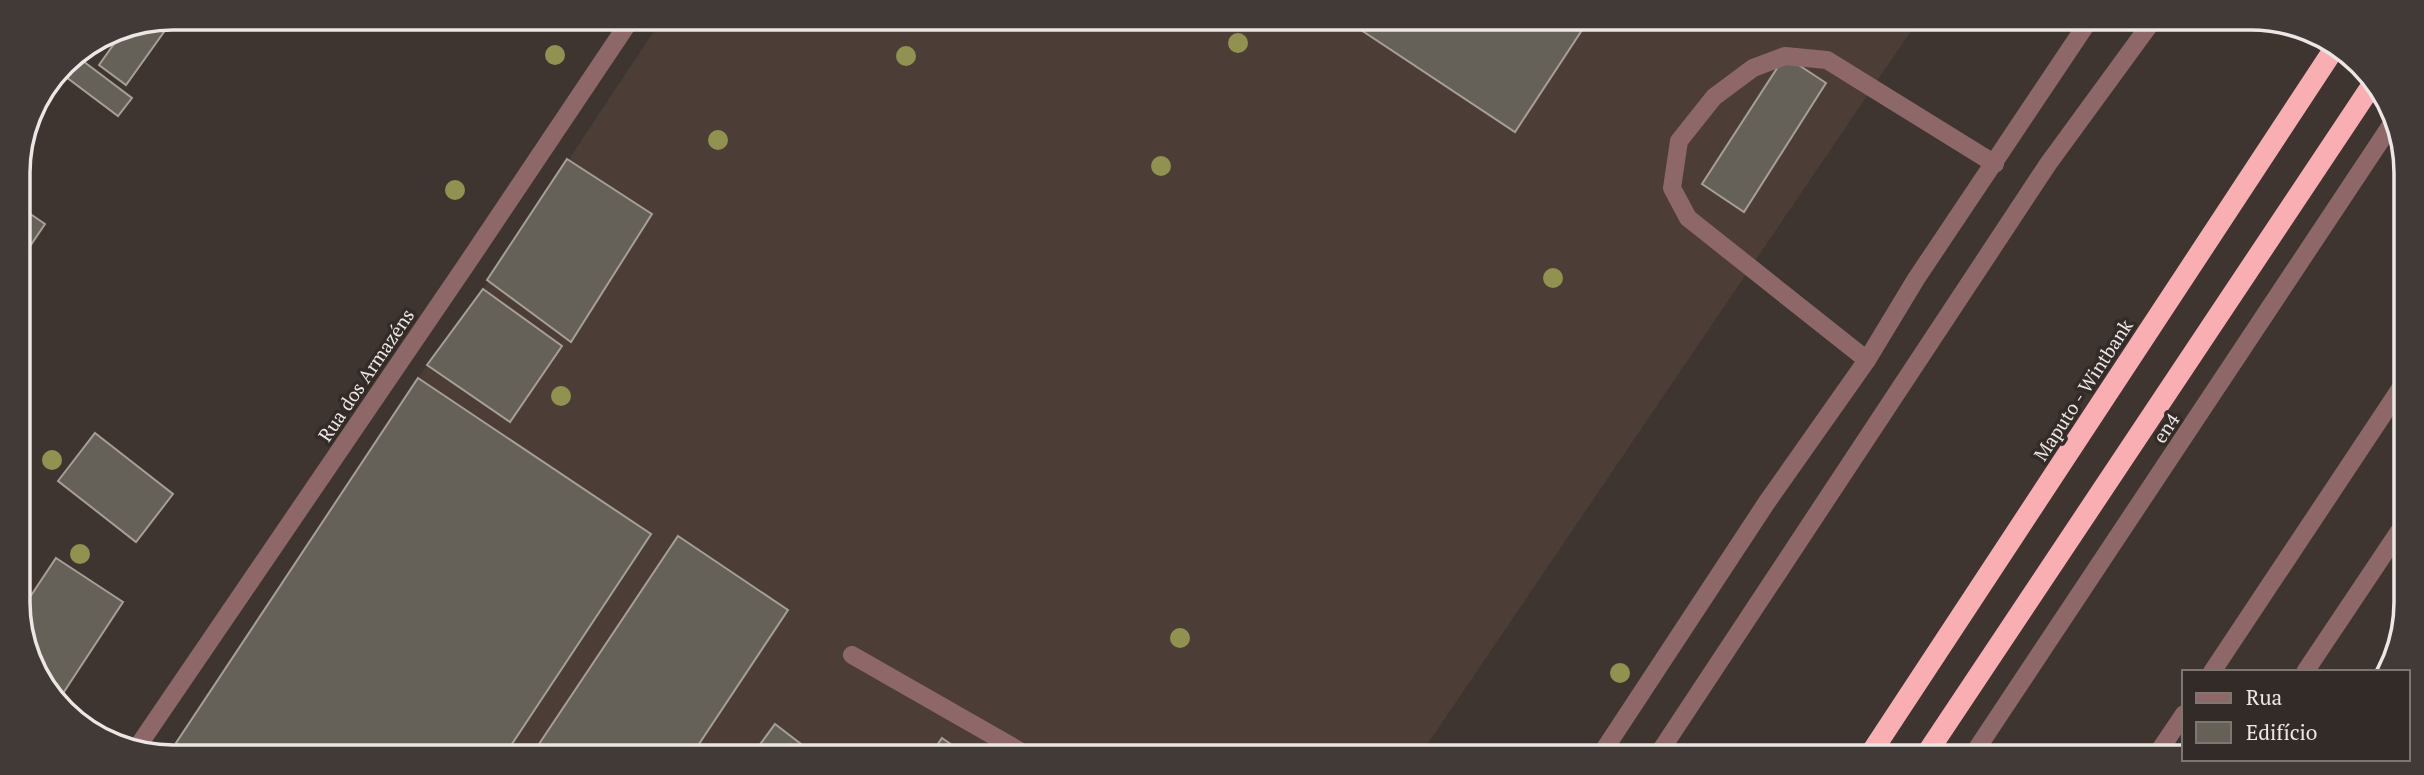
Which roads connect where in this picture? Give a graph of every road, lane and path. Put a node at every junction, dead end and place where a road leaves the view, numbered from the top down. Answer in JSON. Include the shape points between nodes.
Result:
{"nodes":[{"id":1,"x":624,"y":30,"type":"edge"},
{"id":2,"x":2083,"y":30,"type":"edge"},
{"id":3,"x":2146,"y":30,"type":"edge"},
{"id":4,"x":2331,"y":54,"type":"edge"},
{"id":5,"x":2368,"y":91,"type":"edge"},
{"id":6,"x":2388,"y":130,"type":"edge"},
{"id":7,"x":1995,"y":164,"type":"junction"},
{"id":8,"x":1867,"y":360,"type":"junction"},
{"id":9,"x":2394,"y":398,"type":"edge"},
{"id":10,"x":2394,"y":539,"type":"edge"},
{"id":11,"x":852,"y":655,"type":"dead end"},
{"id":12,"x":2213,"y":670,"type":"edge"},
{"id":13,"x":2306,"y":670,"type":"edge"},
{"id":14,"x":2182,"y":717,"type":"edge"},
{"id":15,"x":141,"y":741,"type":"edge"},
{"id":16,"x":1009,"y":745,"type":"edge"},
{"id":17,"x":1607,"y":745,"type":"edge"},
{"id":18,"x":1664,"y":745,"type":"edge"},
{"id":19,"x":1876,"y":745,"type":"edge"},
{"id":20,"x":1932,"y":745,"type":"edge"},
{"id":21,"x":1980,"y":745,"type":"edge"},
{"id":22,"x":2163,"y":745,"type":"edge"}],
"edges":[{"from":1,"to":15,"type":"street","name":"Rua dos Armazéns"},
{"from":2,"to":7,"type":"street"},
{"from":3,"to":18,"type":"street","via":[[2048,164]]},
{"from":4,"to":19,"type":"highway","name":"Maputo - Wintbank"},
{"from":5,"to":20,"type":"highway"},
{"from":6,"to":21,"type":"street","name":"en4"},
{"from":7,"to":8,"type":"street"},
{"from":7,"to":8,"type":"street","via":[[1827,60],[1784,56],[1753,68],[1714,97],[1679,141],[1672,188],[1688,218]]},
{"from":8,"to":17,"type":"street"},
{"from":9,"to":12,"type":"street"},
{"from":10,"to":13,"type":"street"},
{"from":11,"to":16,"type":"street"},
{"from":14,"to":22,"type":"street"}]}
